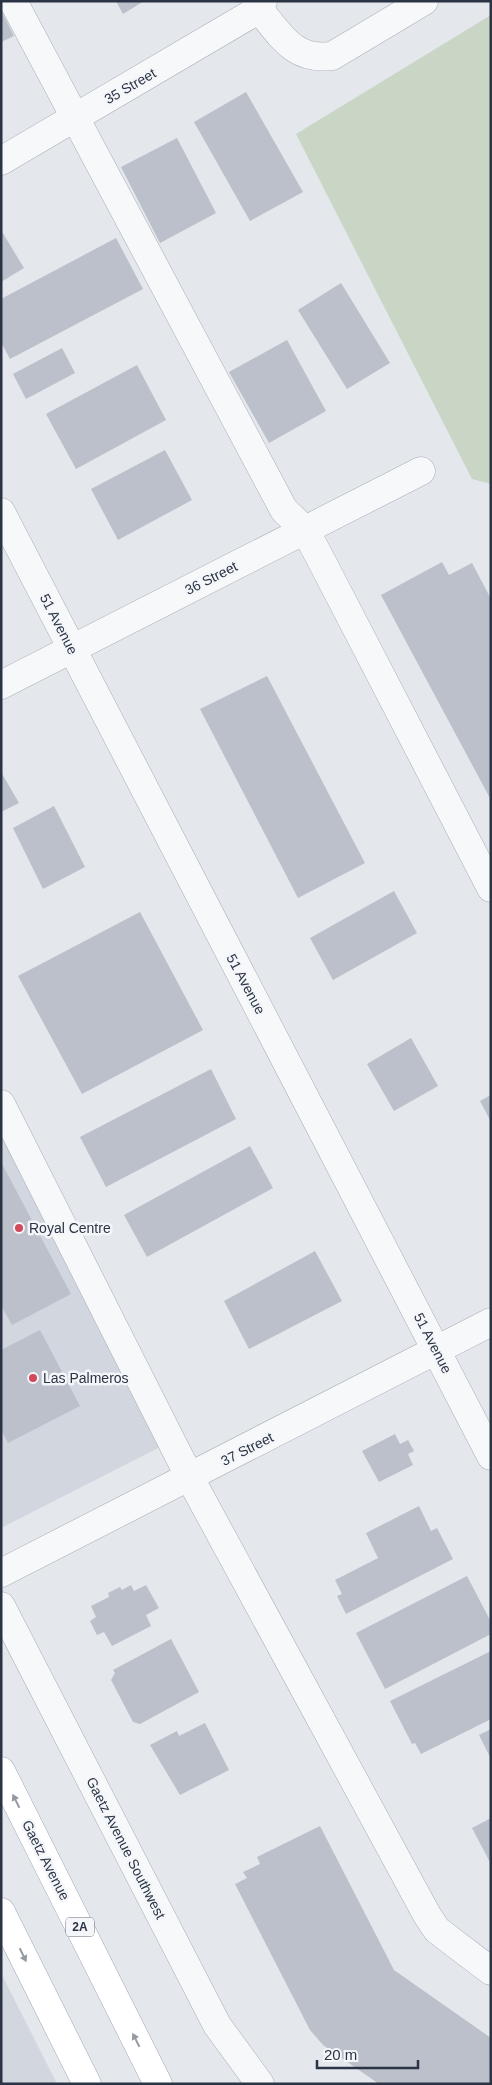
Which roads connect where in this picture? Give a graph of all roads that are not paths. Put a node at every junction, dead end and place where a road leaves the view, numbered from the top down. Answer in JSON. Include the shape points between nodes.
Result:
{"nodes":[{"id":1,"x":13,"y":1,"type":"edge"},
{"id":2,"x":424,"y":1,"type":"edge"},
{"id":3,"x":260,"y":5,"type":"edge"},
{"id":4,"x":76,"y":118,"type":"junction"},
{"id":5,"x":1,"y":161,"type":"edge"},
{"id":6,"x":421,"y":471,"type":"dead end"},
{"id":7,"x":1,"y":512,"type":"edge"},
{"id":8,"x":305,"y":530,"type":"junction"},
{"id":9,"x":72,"y":650,"type":"junction"},
{"id":10,"x":1,"y":686,"type":"edge"},
{"id":11,"x":489,"y":882,"type":"edge"},
{"id":12,"x":1,"y":1104,"type":"edge"},
{"id":13,"x":491,"y":1322,"type":"edge"},
{"id":14,"x":437,"y":1351,"type":"junction"},
{"id":15,"x":491,"y":1456,"type":"edge"},
{"id":16,"x":190,"y":1478,"type":"junction"},
{"id":17,"x":1,"y":1573,"type":"edge"},
{"id":18,"x":1,"y":1606,"type":"edge"},
{"id":19,"x":1,"y":1771,"type":"edge"},
{"id":20,"x":1,"y":1912,"type":"edge"},
{"id":21,"x":491,"y":1971,"type":"edge"},
{"id":22,"x":87,"y":2084,"type":"edge"},
{"id":23,"x":158,"y":2084,"type":"edge"},
{"id":24,"x":260,"y":2084,"type":"edge"}],
"edges":[{"from":1,"to":4,"type":"street"},
{"from":2,"to":3,"type":"street","via":[[332,56],[315,58],[298,51]]},
{"from":3,"to":4,"type":"street","name":"35 Street","via":[[251,14]]},
{"from":4,"to":5,"type":"street","name":"35 Street"},
{"from":4,"to":8,"type":"street","via":[[284,510]]},
{"from":6,"to":8,"type":"street","name":"36 Street"},
{"from":7,"to":9,"type":"street","name":"51 Avenue"},
{"from":8,"to":9,"type":"street","name":"36 Street"},
{"from":8,"to":11,"type":"street"},
{"from":9,"to":10,"type":"street","name":"36 Street"},
{"from":9,"to":14,"type":"street","name":"51 Avenue"},
{"from":12,"to":16,"type":"street"},
{"from":13,"to":14,"type":"street","name":"37 Street"},
{"from":14,"to":15,"type":"street","name":"51 Avenue"},
{"from":14,"to":16,"type":"street","name":"37 Street"},
{"from":16,"to":17,"type":"street","name":"37 Street"},
{"from":16,"to":21,"type":"street","via":[[427,1915],[437,1930]]},
{"from":18,"to":24,"type":"street","name":"Gaetz Avenue Southwest","via":[[217,2025]]},
{"from":23,"to":19,"type":"main road","name":"Gaetz Avenue","number":"2A","one_way":true},
{"from":20,"to":22,"type":"main road","one_way":true}]}
